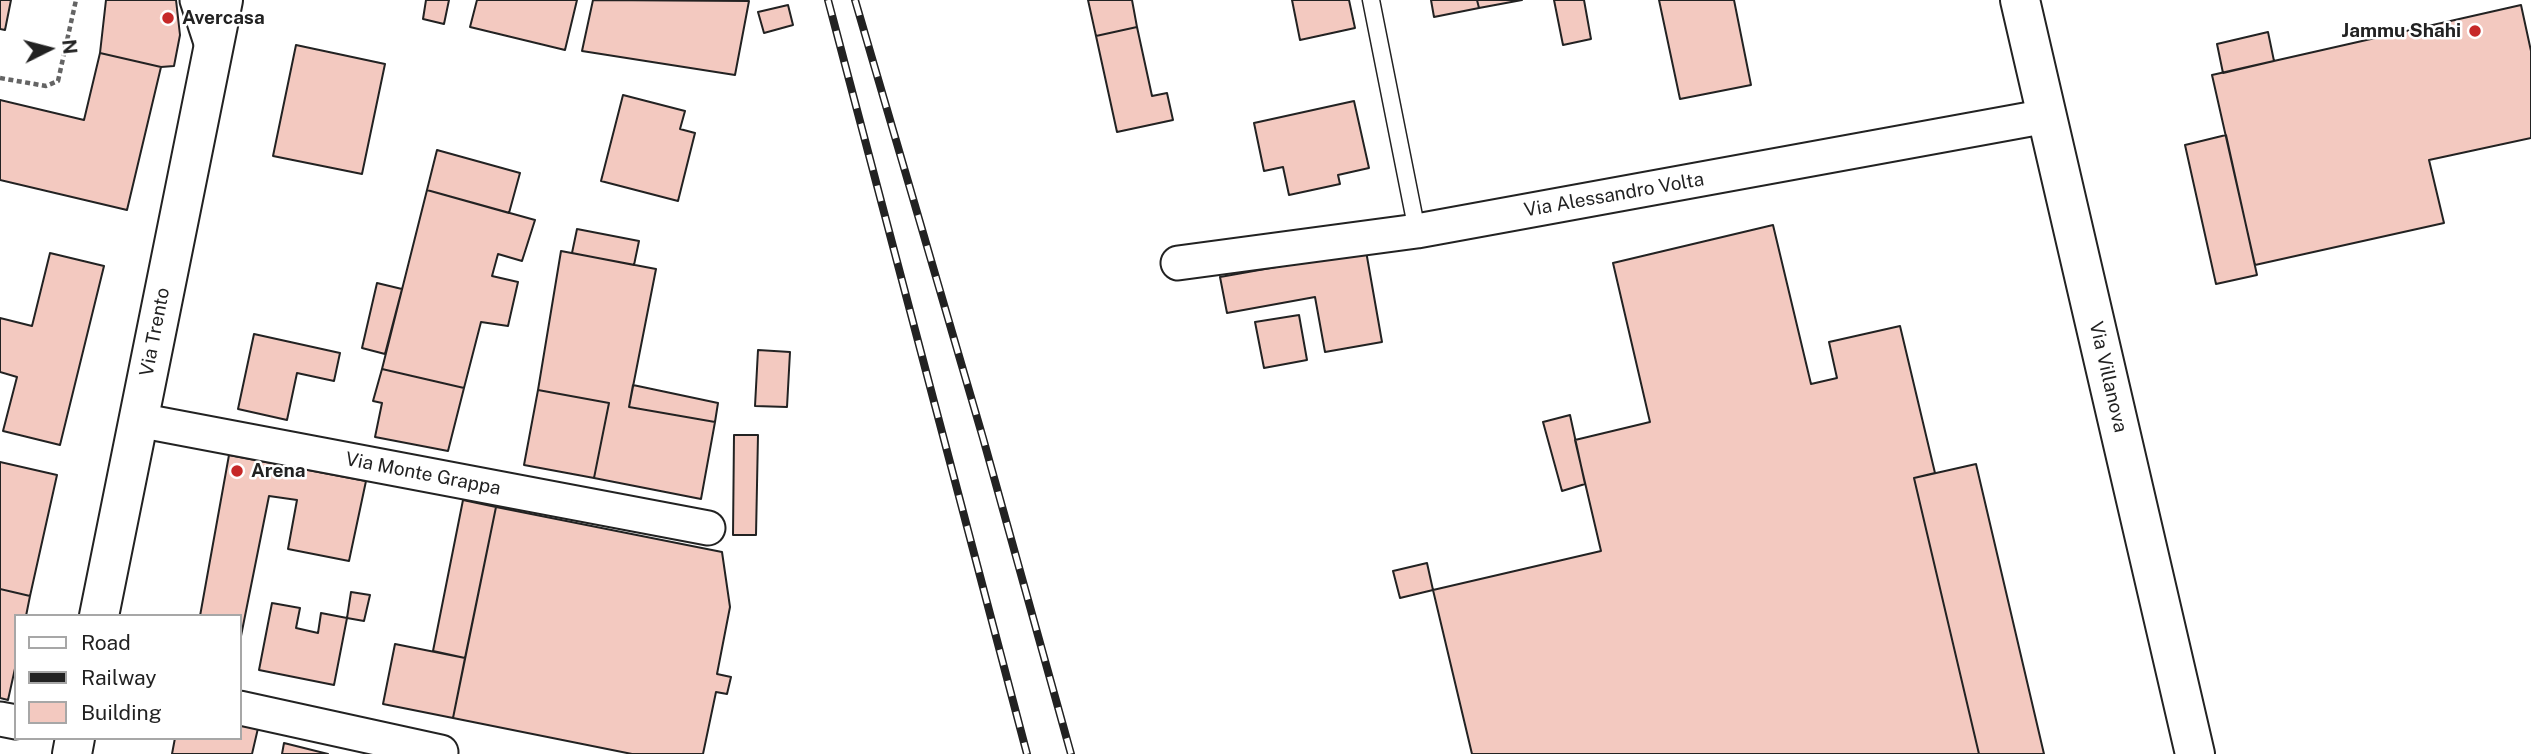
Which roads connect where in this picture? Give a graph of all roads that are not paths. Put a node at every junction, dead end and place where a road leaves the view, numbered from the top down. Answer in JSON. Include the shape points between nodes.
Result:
{"nodes":[{"id":1,"x":197,"y":0,"type":"edge"},
{"id":2,"x":206,"y":0,"type":"edge"},
{"id":3,"x":223,"y":0,"type":"edge"},
{"id":4,"x":1371,"y":0,"type":"edge"},
{"id":5,"x":2020,"y":0,"type":"edge"},
{"id":6,"x":213,"y":49,"type":"junction"},
{"id":7,"x":2047,"y":116,"type":"junction"},
{"id":8,"x":1417,"y":231,"type":"junction"},
{"id":9,"x":1178,"y":263,"type":"dead end"},
{"id":10,"x":138,"y":420,"type":"junction"},
{"id":11,"x":708,"y":528,"type":"dead end"},
{"id":12,"x":99,"y":614,"type":"edge"},
{"id":13,"x":242,"y":708,"type":"edge"},
{"id":14,"x":441,"y":752,"type":"edge"},
{"id":15,"x":2195,"y":754,"type":"edge"}],
"edges":[{"from":1,"to":6,"type":"street"},
{"from":2,"to":6,"type":"main road","name":"Via Trento"},
{"from":3,"to":6,"type":"main road","name":"Via Trento"},
{"from":4,"to":8,"type":"lane"},
{"from":5,"to":7,"type":"main road","name":"Via Villanova"},
{"from":6,"to":10,"type":"main road","name":"Via Trento"},
{"from":7,"to":8,"type":"street","name":"Via Alessandro Volta"},
{"from":7,"to":15,"type":"main road","name":"Via Villanova"},
{"from":8,"to":9,"type":"street","name":"Via Alessandro Volta"},
{"from":10,"to":11,"type":"street","name":"Via Monte Grappa"},
{"from":10,"to":12,"type":"main road","name":"Via Trento"},
{"from":13,"to":14,"type":"street"}]}
